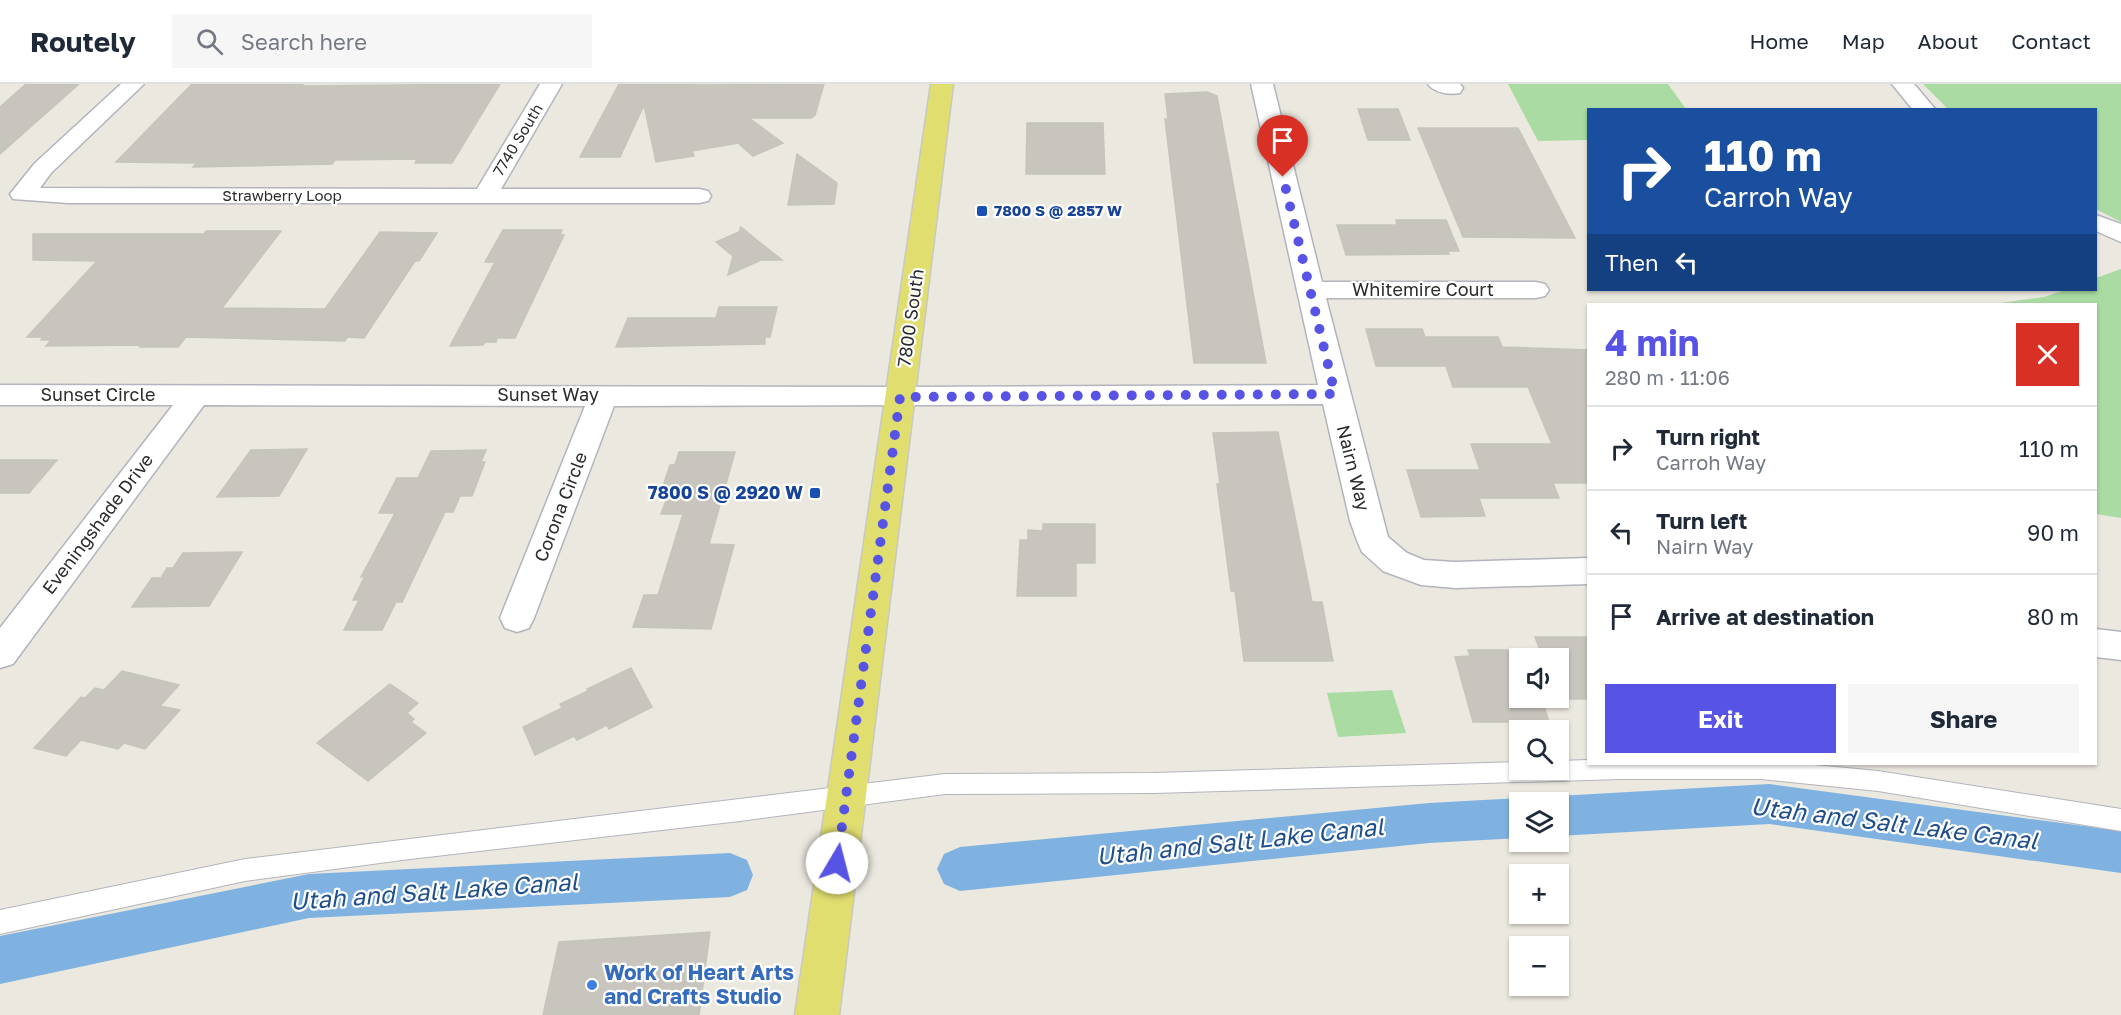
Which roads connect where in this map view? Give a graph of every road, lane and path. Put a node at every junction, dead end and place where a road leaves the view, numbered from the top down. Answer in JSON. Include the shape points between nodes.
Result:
{"nodes":[{"id":1,"x":133,"y":84,"type":"edge"},
{"id":2,"x":551,"y":84,"type":"edge"},
{"id":3,"x":942,"y":84,"type":"edge"},
{"id":4,"x":1262,"y":84,"type":"edge"},
{"id":5,"x":1903,"y":84,"type":"edge"},
{"id":6,"x":1923,"y":108,"type":"edge"},
{"id":7,"x":485,"y":196,"type":"junction"},
{"id":8,"x":699,"y":196,"type":"dead end"},
{"id":9,"x":2097,"y":222,"type":"edge"},
{"id":10,"x":2121,"y":234,"type":"edge"},
{"id":11,"x":1310,"y":290,"type":"junction"},
{"id":12,"x":1536,"y":290,"type":"dead end"},
{"id":13,"x":1335,"y":394,"type":"junction"},
{"id":14,"x":0,"y":395,"type":"edge"},
{"id":15,"x":195,"y":395,"type":"junction"},
{"id":16,"x":604,"y":395,"type":"junction"},
{"id":17,"x":900,"y":397,"type":"junction"},
{"id":18,"x":1587,"y":571,"type":"edge"},
{"id":19,"x":517,"y":618,"type":"dead end"},
{"id":20,"x":2097,"y":643,"type":"edge"},
{"id":21,"x":2121,"y":646,"type":"edge"},
{"id":22,"x":0,"y":654,"type":"edge"},
{"id":23,"x":846,"y":797,"type":"junction"},
{"id":24,"x":2121,"y":820,"type":"edge"},
{"id":25,"x":0,"y":922,"type":"edge"},
{"id":26,"x":817,"y":1015,"type":"edge"}],
"edges":[{"from":1,"to":7,"type":"street","name":"Strawberry Loop","via":[[43,168],[22,195]]},
{"from":2,"to":7,"type":"street","name":"7740 South"},
{"from":3,"to":17,"type":"main road","name":"7800 South"},
{"from":4,"to":11,"type":"street","name":"Nairn Way"},
{"from":5,"to":6,"type":"street"},
{"from":7,"to":8,"type":"street","name":"Strawberry Loop"},
{"from":9,"to":10,"type":"street"},
{"from":11,"to":12,"type":"street","name":"Whitemire Court"},
{"from":11,"to":13,"type":"street","name":"Nairn Way"},
{"from":13,"to":17,"type":"street","name":"Sunset Way"},
{"from":13,"to":18,"type":"street","name":"Nairn Way","via":[[1366,521],[1374,543],[1395,562],[1421,572],[1455,575]]},
{"from":14,"to":15,"type":"street","name":"Sunset Circle"},
{"from":15,"to":16,"type":"street","name":"Sunset Way"},
{"from":15,"to":22,"type":"street","name":"Eveningshade Drive"},
{"from":16,"to":17,"type":"street","name":"Sunset Way"},
{"from":16,"to":19,"type":"street","name":"Corona Circle"},
{"from":17,"to":23,"type":"main road","name":"7800 South"},
{"from":20,"to":21,"type":"street"},
{"from":23,"to":24,"type":"lane","via":[[945,784],[1761,769],[1878,781]]},
{"from":23,"to":25,"type":"lane","via":[[245,870]]},
{"from":23,"to":26,"type":"main road","name":"7800 South"}]}
